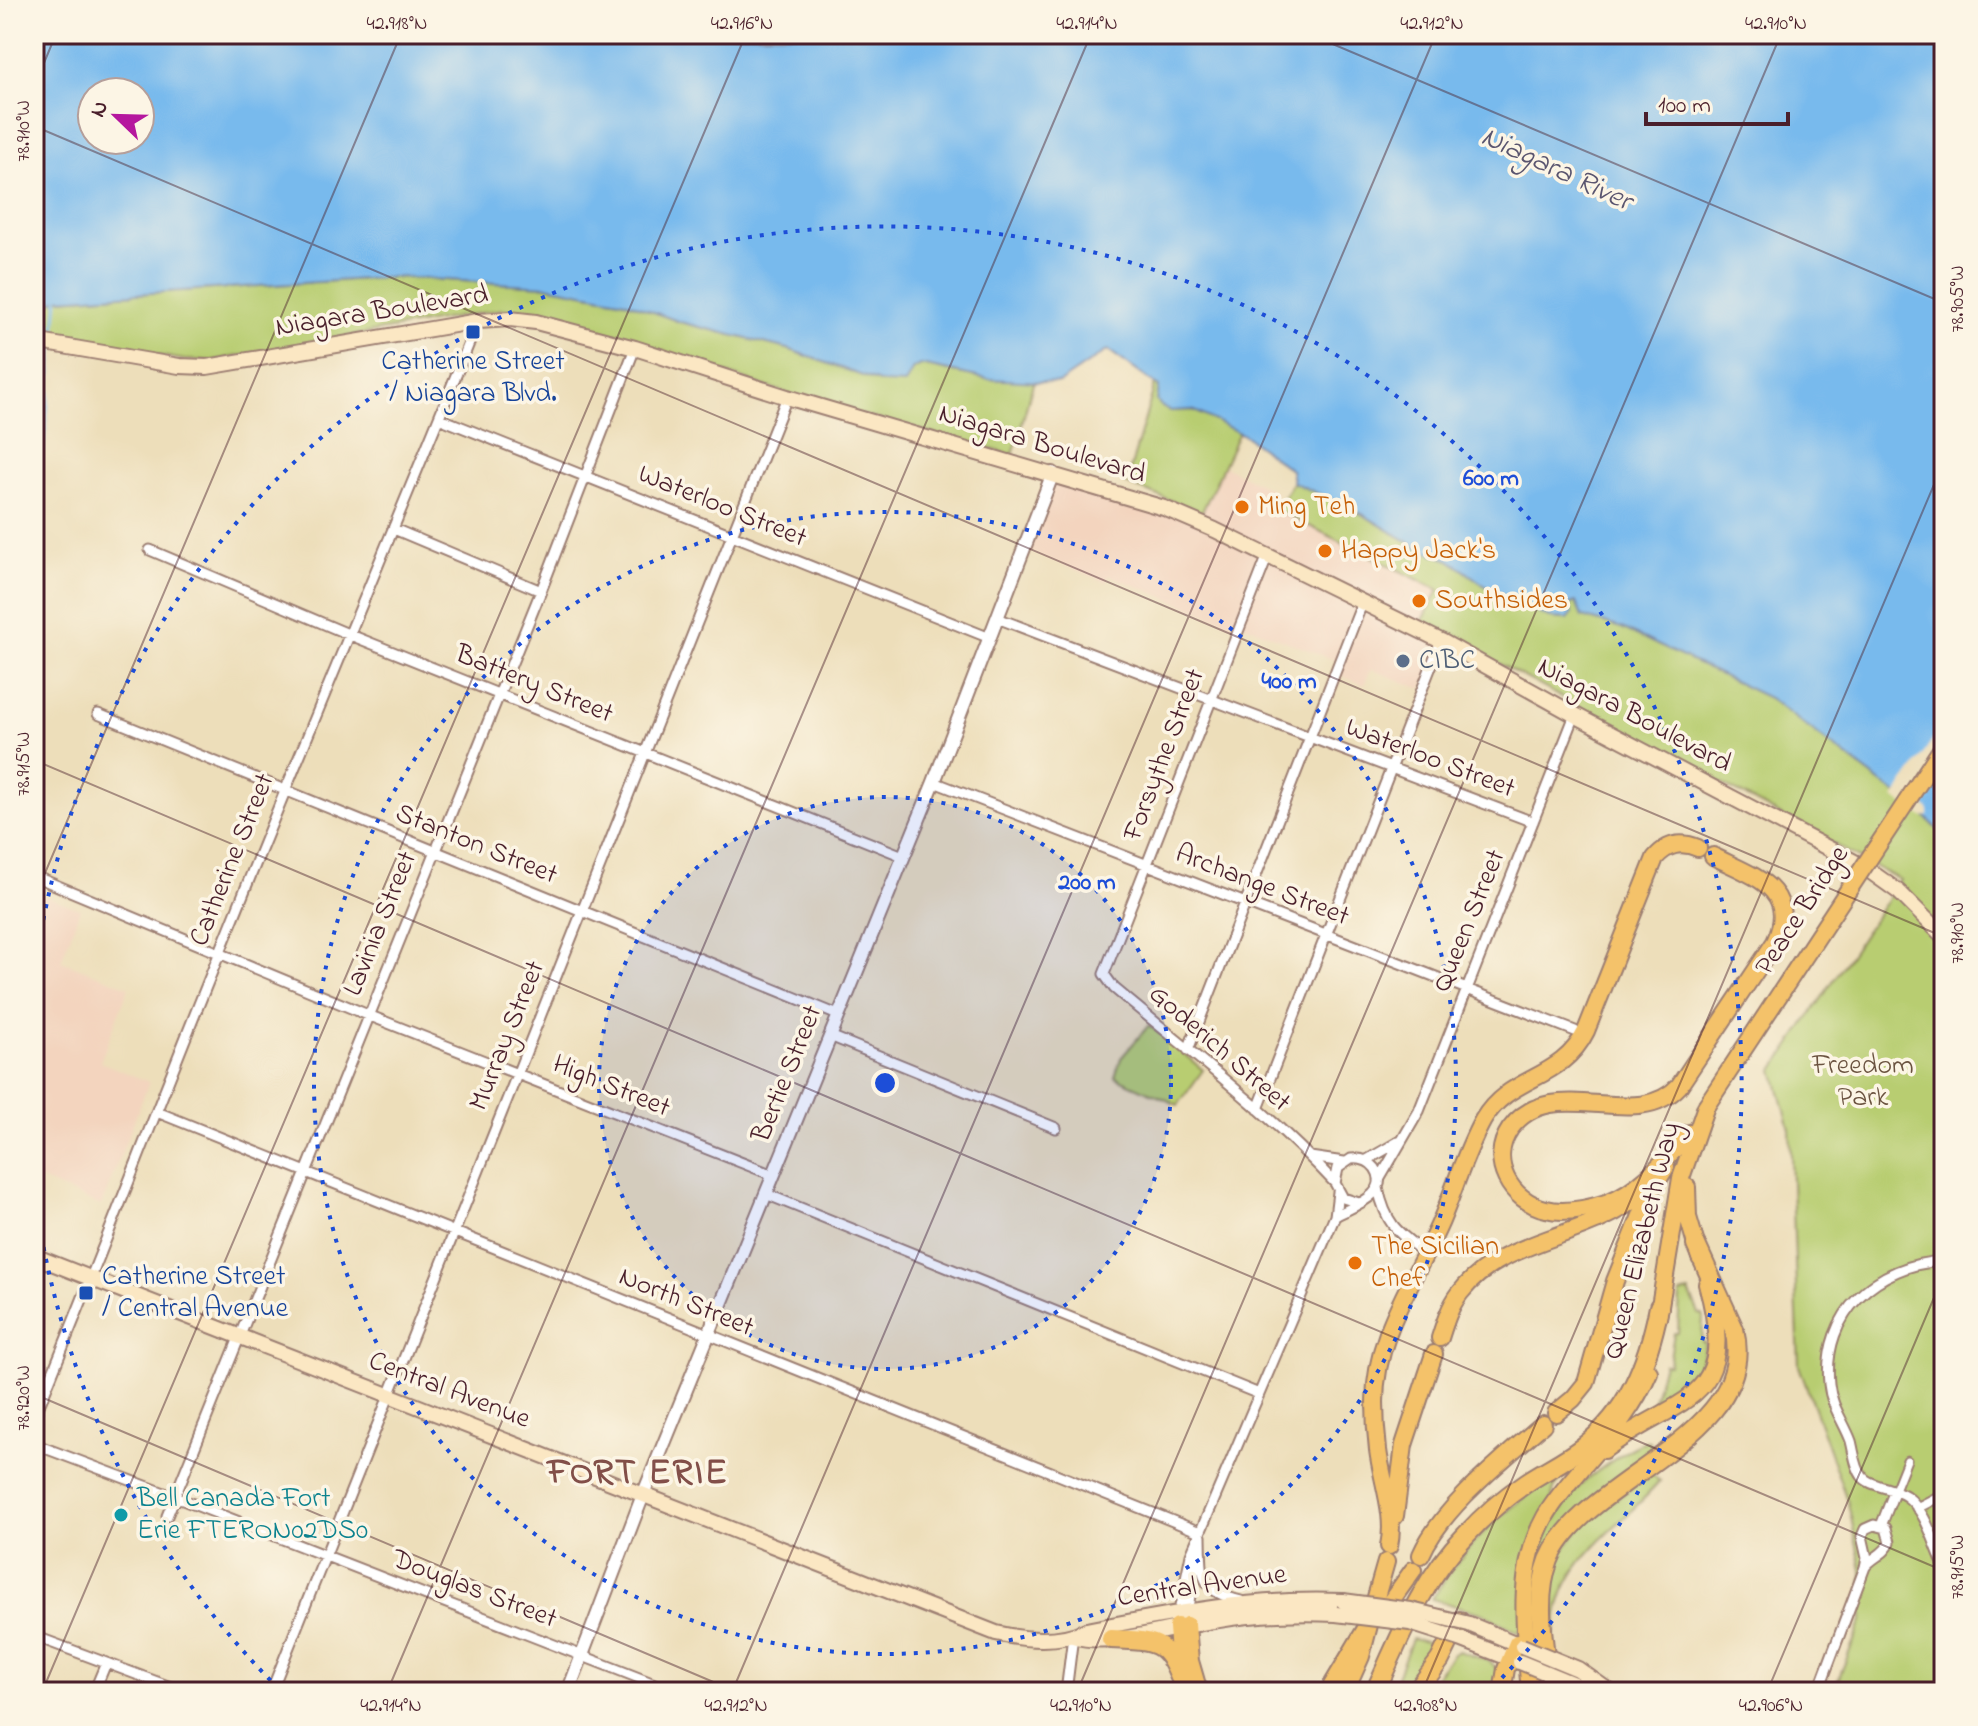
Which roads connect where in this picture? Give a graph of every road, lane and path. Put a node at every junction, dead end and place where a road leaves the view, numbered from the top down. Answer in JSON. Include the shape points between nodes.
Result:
{"nodes":[{"id":1,"x":478,"y":321,"type":"junction"},
{"id":2,"x":34,"y":341,"type":"edge"},
{"id":3,"x":635,"y":348,"type":"junction"},
{"id":4,"x":787,"y":397,"type":"junction"},
{"id":5,"x":439,"y":418,"type":"junction"},
{"id":6,"x":1053,"y":473,"type":"junction"},
{"id":7,"x":585,"y":476,"type":"junction"},
{"id":8,"x":394,"y":529,"type":"junction"},
{"id":9,"x":734,"y":536,"type":"junction"},
{"id":10,"x":150,"y":550,"type":"dead end"},
{"id":11,"x":1268,"y":555,"type":"junction"},
{"id":12,"x":541,"y":591,"type":"junction"},
{"id":13,"x":1363,"y":601,"type":"junction"},
{"id":14,"x":997,"y":618,"type":"junction"},
{"id":15,"x":348,"y":634,"type":"junction"},
{"id":16,"x":990,"y":638,"type":"junction"},
{"id":17,"x":1441,"y":641,"type":"junction"},
{"id":18,"x":498,"y":694,"type":"junction"},
{"id":19,"x":1211,"y":697,"type":"junction"},
{"id":20,"x":98,"y":714,"type":"dead end"},
{"id":21,"x":1575,"y":715,"type":"junction"},
{"id":22,"x":1311,"y":737,"type":"junction"},
{"id":23,"x":1944,"y":745,"type":"edge"},
{"id":24,"x":647,"y":754,"type":"junction"},
{"id":25,"x":1391,"y":767,"type":"junction"},
{"id":26,"x":934,"y":782,"type":"junction"},
{"id":27,"x":285,"y":792,"type":"junction"},
{"id":28,"x":1533,"y":822,"type":"junction"},
{"id":29,"x":433,"y":851,"type":"junction"},
{"id":30,"x":903,"y":856,"type":"junction"},
{"id":31,"x":1146,"y":864,"type":"junction"},
{"id":32,"x":34,"y":876,"type":"edge"},
{"id":33,"x":1246,"y":903,"type":"junction"},
{"id":34,"x":582,"y":911,"type":"junction"},
{"id":35,"x":1326,"y":935,"type":"junction"},
{"id":36,"x":1944,"y":937,"type":"edge"},
{"id":37,"x":220,"y":952,"type":"junction"},
{"id":38,"x":1105,"y":971,"type":"joint"},
{"id":39,"x":1466,"y":989,"type":"junction"},
{"id":40,"x":368,"y":1015,"type":"junction"},
{"id":41,"x":838,"y":1015,"type":"junction"},
{"id":42,"x":1575,"y":1031,"type":"dead end"},
{"id":43,"x":830,"y":1036,"type":"junction"},
{"id":44,"x":1188,"y":1050,"type":"junction"},
{"id":45,"x":516,"y":1073,"type":"junction"},
{"id":46,"x":1706,"y":1106,"type":"joint"},
{"id":47,"x":1258,"y":1109,"type":"junction"},
{"id":48,"x":157,"y":1112,"type":"junction"},
{"id":49,"x":1056,"y":1128,"type":"dead end"},
{"id":50,"x":1691,"y":1137,"type":"junction"},
{"id":51,"x":1401,"y":1140,"type":"junction"},
{"id":52,"x":1310,"y":1157,"type":"junction"},
{"id":53,"x":1367,"y":1160,"type":"junction"},
{"id":54,"x":1344,"y":1162,"type":"junction"},
{"id":55,"x":1667,"y":1166,"type":"junction"},
{"id":56,"x":305,"y":1173,"type":"junction"},
{"id":57,"x":773,"y":1175,"type":"junction"},
{"id":58,"x":1378,"y":1184,"type":"junction"},
{"id":59,"x":1336,"y":1188,"type":"junction"},
{"id":60,"x":766,"y":1194,"type":"junction"},
{"id":61,"x":1361,"y":1202,"type":"junction"},
{"id":62,"x":1383,"y":1213,"type":"junction"},
{"id":63,"x":1335,"y":1216,"type":"junction"},
{"id":64,"x":453,"y":1232,"type":"junction"},
{"id":65,"x":1696,"y":1245,"type":"junction"},
{"id":66,"x":1426,"y":1254,"type":"junction"},
{"id":67,"x":34,"y":1256,"type":"edge"},
{"id":68,"x":1944,"y":1259,"type":"edge"},
{"id":69,"x":92,"y":1279,"type":"junction"},
{"id":70,"x":1659,"y":1307,"type":"junction"},
{"id":71,"x":709,"y":1336,"type":"junction"},
{"id":72,"x":240,"y":1337,"type":"junction"},
{"id":73,"x":1440,"y":1338,"type":"dead end"},
{"id":74,"x":1434,"y":1354,"type":"dead end"},
{"id":75,"x":1259,"y":1394,"type":"junction"},
{"id":76,"x":389,"y":1395,"type":"junction"},
{"id":77,"x":34,"y":1418,"type":"edge"},
{"id":78,"x":34,"y":1444,"type":"edge"},
{"id":79,"x":1907,"y":1460,"type":"dead end"},
{"id":80,"x":1579,"y":1472,"type":"junction"},
{"id":81,"x":1895,"y":1490,"type":"junction"},
{"id":82,"x":1944,"y":1494,"type":"edge"},
{"id":83,"x":643,"y":1495,"type":"junction"},
{"id":84,"x":175,"y":1497,"type":"junction"},
{"id":85,"x":1917,"y":1508,"type":"junction"},
{"id":86,"x":167,"y":1516,"type":"dead end"},
{"id":87,"x":1881,"y":1526,"type":"junction"},
{"id":88,"x":1200,"y":1532,"type":"junction"},
{"id":89,"x":1389,"y":1547,"type":"junction"},
{"id":90,"x":325,"y":1557,"type":"junction"},
{"id":91,"x":1944,"y":1565,"type":"edge"},
{"id":92,"x":1865,"y":1567,"type":"junction"},
{"id":93,"x":1249,"y":1602,"type":"junction"},
{"id":94,"x":1339,"y":1608,"type":"junction"},
{"id":95,"x":1375,"y":1616,"type":"junction"},
{"id":96,"x":1183,"y":1619,"type":"junction"},
{"id":97,"x":1457,"y":1634,"type":"junction"},
{"id":98,"x":34,"y":1636,"type":"edge"},
{"id":99,"x":1073,"y":1636,"type":"junction"},
{"id":100,"x":1111,"y":1639,"type":"junction"},
{"id":101,"x":1517,"y":1652,"type":"junction"},
{"id":102,"x":583,"y":1655,"type":"junction"},
{"id":103,"x":106,"y":1663,"type":"junction"},
{"id":104,"x":1190,"y":1690,"type":"edge"},
{"id":105,"x":1611,"y":1691,"type":"edge"},
{"id":106,"x":94,"y":1692,"type":"edge"},
{"id":107,"x":184,"y":1692,"type":"edge"},
{"id":108,"x":271,"y":1692,"type":"edge"},
{"id":109,"x":568,"y":1692,"type":"edge"},
{"id":110,"x":675,"y":1692,"type":"edge"},
{"id":111,"x":1066,"y":1692,"type":"edge"},
{"id":112,"x":1328,"y":1692,"type":"edge"},
{"id":113,"x":1344,"y":1692,"type":"edge"},
{"id":114,"x":1375,"y":1692,"type":"edge"},
{"id":115,"x":1416,"y":1692,"type":"edge"},
{"id":116,"x":1502,"y":1692,"type":"edge"},
{"id":117,"x":1530,"y":1692,"type":"edge"},
{"id":118,"x":1550,"y":1692,"type":"edge"},
{"id":119,"x":1818,"y":1692,"type":"edge"}],
"edges":[{"from":1,"to":2,"type":"main road","name":"Niagara Boulevard","via":[[207,367]]},
{"from":1,"to":3,"type":"main road","name":"Niagara Boulevard","via":[[536,322]]},
{"from":1,"to":5,"type":"street","name":"Catherine Street"},
{"from":3,"to":4,"type":"main road","name":"Niagara Boulevard"},
{"from":3,"to":7,"type":"street","name":"Lavinia Street"},
{"from":4,"to":6,"type":"main road","name":"Niagara Boulevard"},
{"from":4,"to":9,"type":"street","name":"Murray Street"},
{"from":5,"to":7,"type":"street","name":"Waterloo Street"},
{"from":5,"to":8,"type":"street","name":"Catherine Street"},
{"from":6,"to":11,"type":"main road","name":"Niagara Boulevard","via":[[1164,508]]},
{"from":6,"to":14,"type":"street","name":"Bertie Street"},
{"from":7,"to":9,"type":"street","name":"Waterloo Street"},
{"from":7,"to":12,"type":"street","name":"Lavinia Street"},
{"from":8,"to":12,"type":"street"},
{"from":8,"to":15,"type":"street","name":"Catherine Street"},
{"from":9,"to":16,"type":"street","name":"Waterloo Street"},
{"from":9,"to":24,"type":"street","name":"Murray Street"},
{"from":10,"to":15,"type":"street","name":"Battery Street"},
{"from":11,"to":13,"type":"main road","name":"Niagara Boulevard"},
{"from":11,"to":19,"type":"street","name":"Forsythe Street"},
{"from":12,"to":18,"type":"street","name":"Lavinia Street"},
{"from":13,"to":17,"type":"main road","name":"Niagara Boulevard"},
{"from":13,"to":22,"type":"street"},
{"from":14,"to":16,"type":"street","name":"Bertie Street"},
{"from":14,"to":19,"type":"street","name":"Waterloo Street"},
{"from":15,"to":18,"type":"street","name":"Battery Street"},
{"from":15,"to":27,"type":"street","name":"Catherine Street"},
{"from":16,"to":26,"type":"street","name":"Bertie Street"},
{"from":17,"to":21,"type":"main road","name":"Niagara Boulevard"},
{"from":17,"to":25,"type":"street"},
{"from":18,"to":24,"type":"street","name":"Battery Street"},
{"from":18,"to":29,"type":"street","name":"Lavinia Street"},
{"from":19,"to":22,"type":"street","name":"Waterloo Street"},
{"from":19,"to":31,"type":"street","name":"Forsythe Street"},
{"from":20,"to":27,"type":"street","name":"Stanton Street"},
{"from":21,"to":28,"type":"street","name":"Queen Street"},
{"from":21,"to":36,"type":"main road","name":"Niagara Boulevard","via":[[1864,867],[1899,892]]},
{"from":22,"to":25,"type":"street","name":"Waterloo Street"},
{"from":22,"to":33,"type":"street"},
{"from":23,"to":46,"type":"highway","name":"Peace Bridge","bridge":true},
{"from":24,"to":30,"type":"street","name":"Battery Street"},
{"from":24,"to":34,"type":"street","name":"Murray Street"},
{"from":25,"to":28,"type":"street","name":"Waterloo Street"},
{"from":25,"to":35,"type":"street"},
{"from":26,"to":30,"type":"street","name":"Bertie Street"},
{"from":26,"to":31,"type":"street","name":"Archange Street"},
{"from":27,"to":29,"type":"street","name":"Stanton Street"},
{"from":27,"to":37,"type":"street","name":"Catherine Street"},
{"from":28,"to":39,"type":"street","name":"Queen Street"},
{"from":29,"to":34,"type":"street","name":"Stanton Street"},
{"from":29,"to":40,"type":"street","name":"Lavinia Street"},
{"from":30,"to":41,"type":"street","name":"Bertie Street"},
{"from":31,"to":33,"type":"street","name":"Archange Street"},
{"from":31,"to":38,"type":"street","name":"Forsythe Street"},
{"from":32,"to":37,"type":"street","name":"High Street"},
{"from":33,"to":35,"type":"street","name":"Archange Street"},
{"from":33,"to":44,"type":"street"},
{"from":34,"to":41,"type":"street","name":"Stanton Street"},
{"from":34,"to":45,"type":"street","name":"Murray Street"},
{"from":35,"to":39,"type":"street","name":"Archange Street"},
{"from":35,"to":47,"type":"street"},
{"from":37,"to":40,"type":"street","name":"High Street"},
{"from":37,"to":48,"type":"street","name":"Catherine Street"},
{"from":38,"to":44,"type":"street","name":"Goderich Street","via":[[1114,988]]},
{"from":39,"to":42,"type":"street","name":"Archange Street"},
{"from":39,"to":51,"type":"street","name":"Queen Street","via":[[1419,1111]]},
{"from":40,"to":45,"type":"street","name":"High Street"},
{"from":40,"to":56,"type":"street","name":"Lavinia Street"},
{"from":41,"to":43,"type":"street","name":"Bertie Street"},
{"from":43,"to":49,"type":"street"},
{"from":43,"to":57,"type":"street","name":"Bertie Street"},
{"from":44,"to":47,"type":"street","name":"Goderich Street"},
{"from":45,"to":57,"type":"street","name":"High Street"},
{"from":45,"to":64,"type":"street","name":"Murray Street"},
{"from":46,"to":50,"type":"highway","name":"Queen Elizabeth Way"},
{"from":47,"to":52,"type":"street","name":"Goderich Street"},
{"from":48,"to":56,"type":"street","name":"North Street"},
{"from":48,"to":69,"type":"street","name":"Catherine Street"},
{"from":50,"to":55,"type":"highway","name":"Queen Elizabeth Way"},
{"from":50,"to":65,"type":"highway","via":[[1687,1202]]},
{"from":50,"to":66,"type":"highway","via":[[1637,1185],[1607,1202],[1574,1211],[1529,1203],[1514,1192],[1503,1172],[1505,1138],[1537,1108],[1571,1102],[1649,1104],[1673,1093],[1775,942],[1783,916],[1772,888],[1706,852],[1675,844],[1655,858],[1582,1039],[1563,1061],[1511,1090],[1488,1113]]},
{"from":50,"to":70,"type":"highway","name":"Queen Elizabeth Way"},
{"from":51,"to":53,"type":"street","name":"Queen Street"},
{"from":51,"to":58,"type":"street","name":"Queen Street"},
{"from":52,"to":54,"type":"street"},
{"from":52,"to":59,"type":"street","name":"Goderich Street"},
{"from":53,"to":54,"type":"street"},
{"from":53,"to":58,"type":"street","via":[[1378,1172]]},
{"from":54,"to":59,"type":"street","via":[[1335,1175]]},
{"from":55,"to":73,"type":"highway","via":[[1616,1213],[1524,1249],[1481,1273],[1454,1302]]},
{"from":55,"to":95,"type":"highway","via":[[1650,1193],[1615,1281],[1586,1383],[1431,1534],[1417,1562]]},
{"from":56,"to":64,"type":"street","name":"North Street"},
{"from":56,"to":72,"type":"street","name":"Lavinia Street"},
{"from":57,"to":60,"type":"street","name":"Bertie Street"},
{"from":58,"to":61,"type":"street","via":[[1372,1197]]},
{"from":58,"to":62,"type":"street"},
{"from":59,"to":61,"type":"street","via":[[1343,1198]]},
{"from":59,"to":63,"type":"street"},
{"from":60,"to":71,"type":"street","name":"Bertie Street"},
{"from":60,"to":75,"type":"street"},
{"from":61,"to":62,"type":"street"},
{"from":61,"to":63,"type":"street"},
{"from":62,"to":66,"type":"street"},
{"from":63,"to":75,"type":"street"},
{"from":64,"to":71,"type":"street","name":"North Street"},
{"from":64,"to":76,"type":"street","name":"Murray Street"},
{"from":65,"to":80,"type":"highway","via":[[1717,1327],[1709,1376],[1684,1403],[1615,1442]]},
{"from":65,"to":118,"type":"highway","via":[[1734,1329],[1732,1371],[1702,1422],[1582,1517],[1552,1553],[1541,1604]]},
{"from":66,"to":89,"type":"highway","via":[[1390,1322],[1376,1381]]},
{"from":67,"to":69,"type":"main road","name":"Central Avenue"},
{"from":68,"to":81,"type":"street","via":[[1889,1273],[1858,1297],[1838,1329],[1829,1366],[1833,1404],[1860,1473],[1870,1483]]},
{"from":69,"to":72,"type":"main road","name":"Central Avenue"},
{"from":69,"to":77,"type":"street","name":"Catherine Street"},
{"from":70,"to":80,"type":"highway","via":[[1655,1349],[1641,1391]]},
{"from":70,"to":114,"type":"highway","name":"Queen Elizabeth Way","via":[[1642,1369],[1617,1415],[1579,1450],[1505,1498],[1441,1561]]},
{"from":71,"to":83,"type":"street","name":"Bertie Street"},
{"from":71,"to":88,"type":"street","name":"North Street"},
{"from":72,"to":76,"type":"main road","name":"Central Avenue"},
{"from":72,"to":84,"type":"street","name":"Lavinia Street"},
{"from":74,"to":89,"type":"highway","via":[[1401,1458]]},
{"from":75,"to":88,"type":"street"},
{"from":76,"to":83,"type":"main road","name":"Central Avenue"},
{"from":76,"to":90,"type":"street","name":"Murray Street"},
{"from":78,"to":84,"type":"street","name":"Douglas Street"},
{"from":79,"to":81,"type":"street"},
{"from":80,"to":117,"type":"highway","via":[[1545,1517],[1528,1564],[1524,1617]]},
{"from":81,"to":85,"type":"street"},
{"from":81,"to":87,"type":"street"},
{"from":82,"to":85,"type":"street"},
{"from":83,"to":99,"type":"main road","name":"Central Avenue","via":[[973,1625],[1011,1637]]},
{"from":83,"to":102,"type":"street","name":"Bertie Street"},
{"from":84,"to":86,"type":"street","name":"Lavinia Street"},
{"from":84,"to":90,"type":"street","name":"Douglas Street"},
{"from":85,"to":91,"type":"street"},
{"from":87,"to":92,"type":"street","via":[[1889,1532],[1890,1544]]},
{"from":87,"to":92,"type":"street","via":[[1869,1526],[1862,1533]]},
{"from":88,"to":93,"type":"street","via":[[1206,1583],[1218,1594]]},
{"from":88,"to":96,"type":"street"},
{"from":89,"to":95,"type":"highway"},
{"from":90,"to":102,"type":"street","name":"Douglas Street"},
{"from":90,"to":108,"type":"street","name":"Murray Street"},
{"from":92,"to":119,"type":"street"},
{"from":93,"to":94,"type":"main road","name":"Central Avenue"},
{"from":93,"to":96,"type":"main road","name":"Central Avenue"},
{"from":94,"to":96,"type":"main road","name":"Central Avenue"},
{"from":94,"to":97,"type":"main road","name":"Central Avenue","bridge":true,"via":[[1411,1610]]},
{"from":95,"to":112,"type":"highway"},
{"from":95,"to":113,"type":"highway"},
{"from":96,"to":99,"type":"main road","name":"Central Avenue"},
{"from":96,"to":100,"type":"main road","name":"Central Avenue"},
{"from":96,"to":104,"type":"highway"},
{"from":97,"to":101,"type":"main road","name":"Central Avenue"},
{"from":97,"to":115,"type":"highway"},
{"from":98,"to":103,"type":"street"},
{"from":99,"to":100,"type":"main road","name":"Central Avenue"},
{"from":99,"to":111,"type":"street"},
{"from":100,"to":104,"type":"highway","via":[[1150,1641],[1161,1647]]},
{"from":101,"to":105,"type":"main road","name":"Central Avenue","bridge":true,"via":[[1576,1685]]},
{"from":101,"to":116,"type":"highway"},
{"from":102,"to":109,"type":"street","name":"Bertie Street"},
{"from":102,"to":110,"type":"street","name":"Douglas Street"},
{"from":103,"to":106,"type":"street"},
{"from":103,"to":107,"type":"street"}]}
